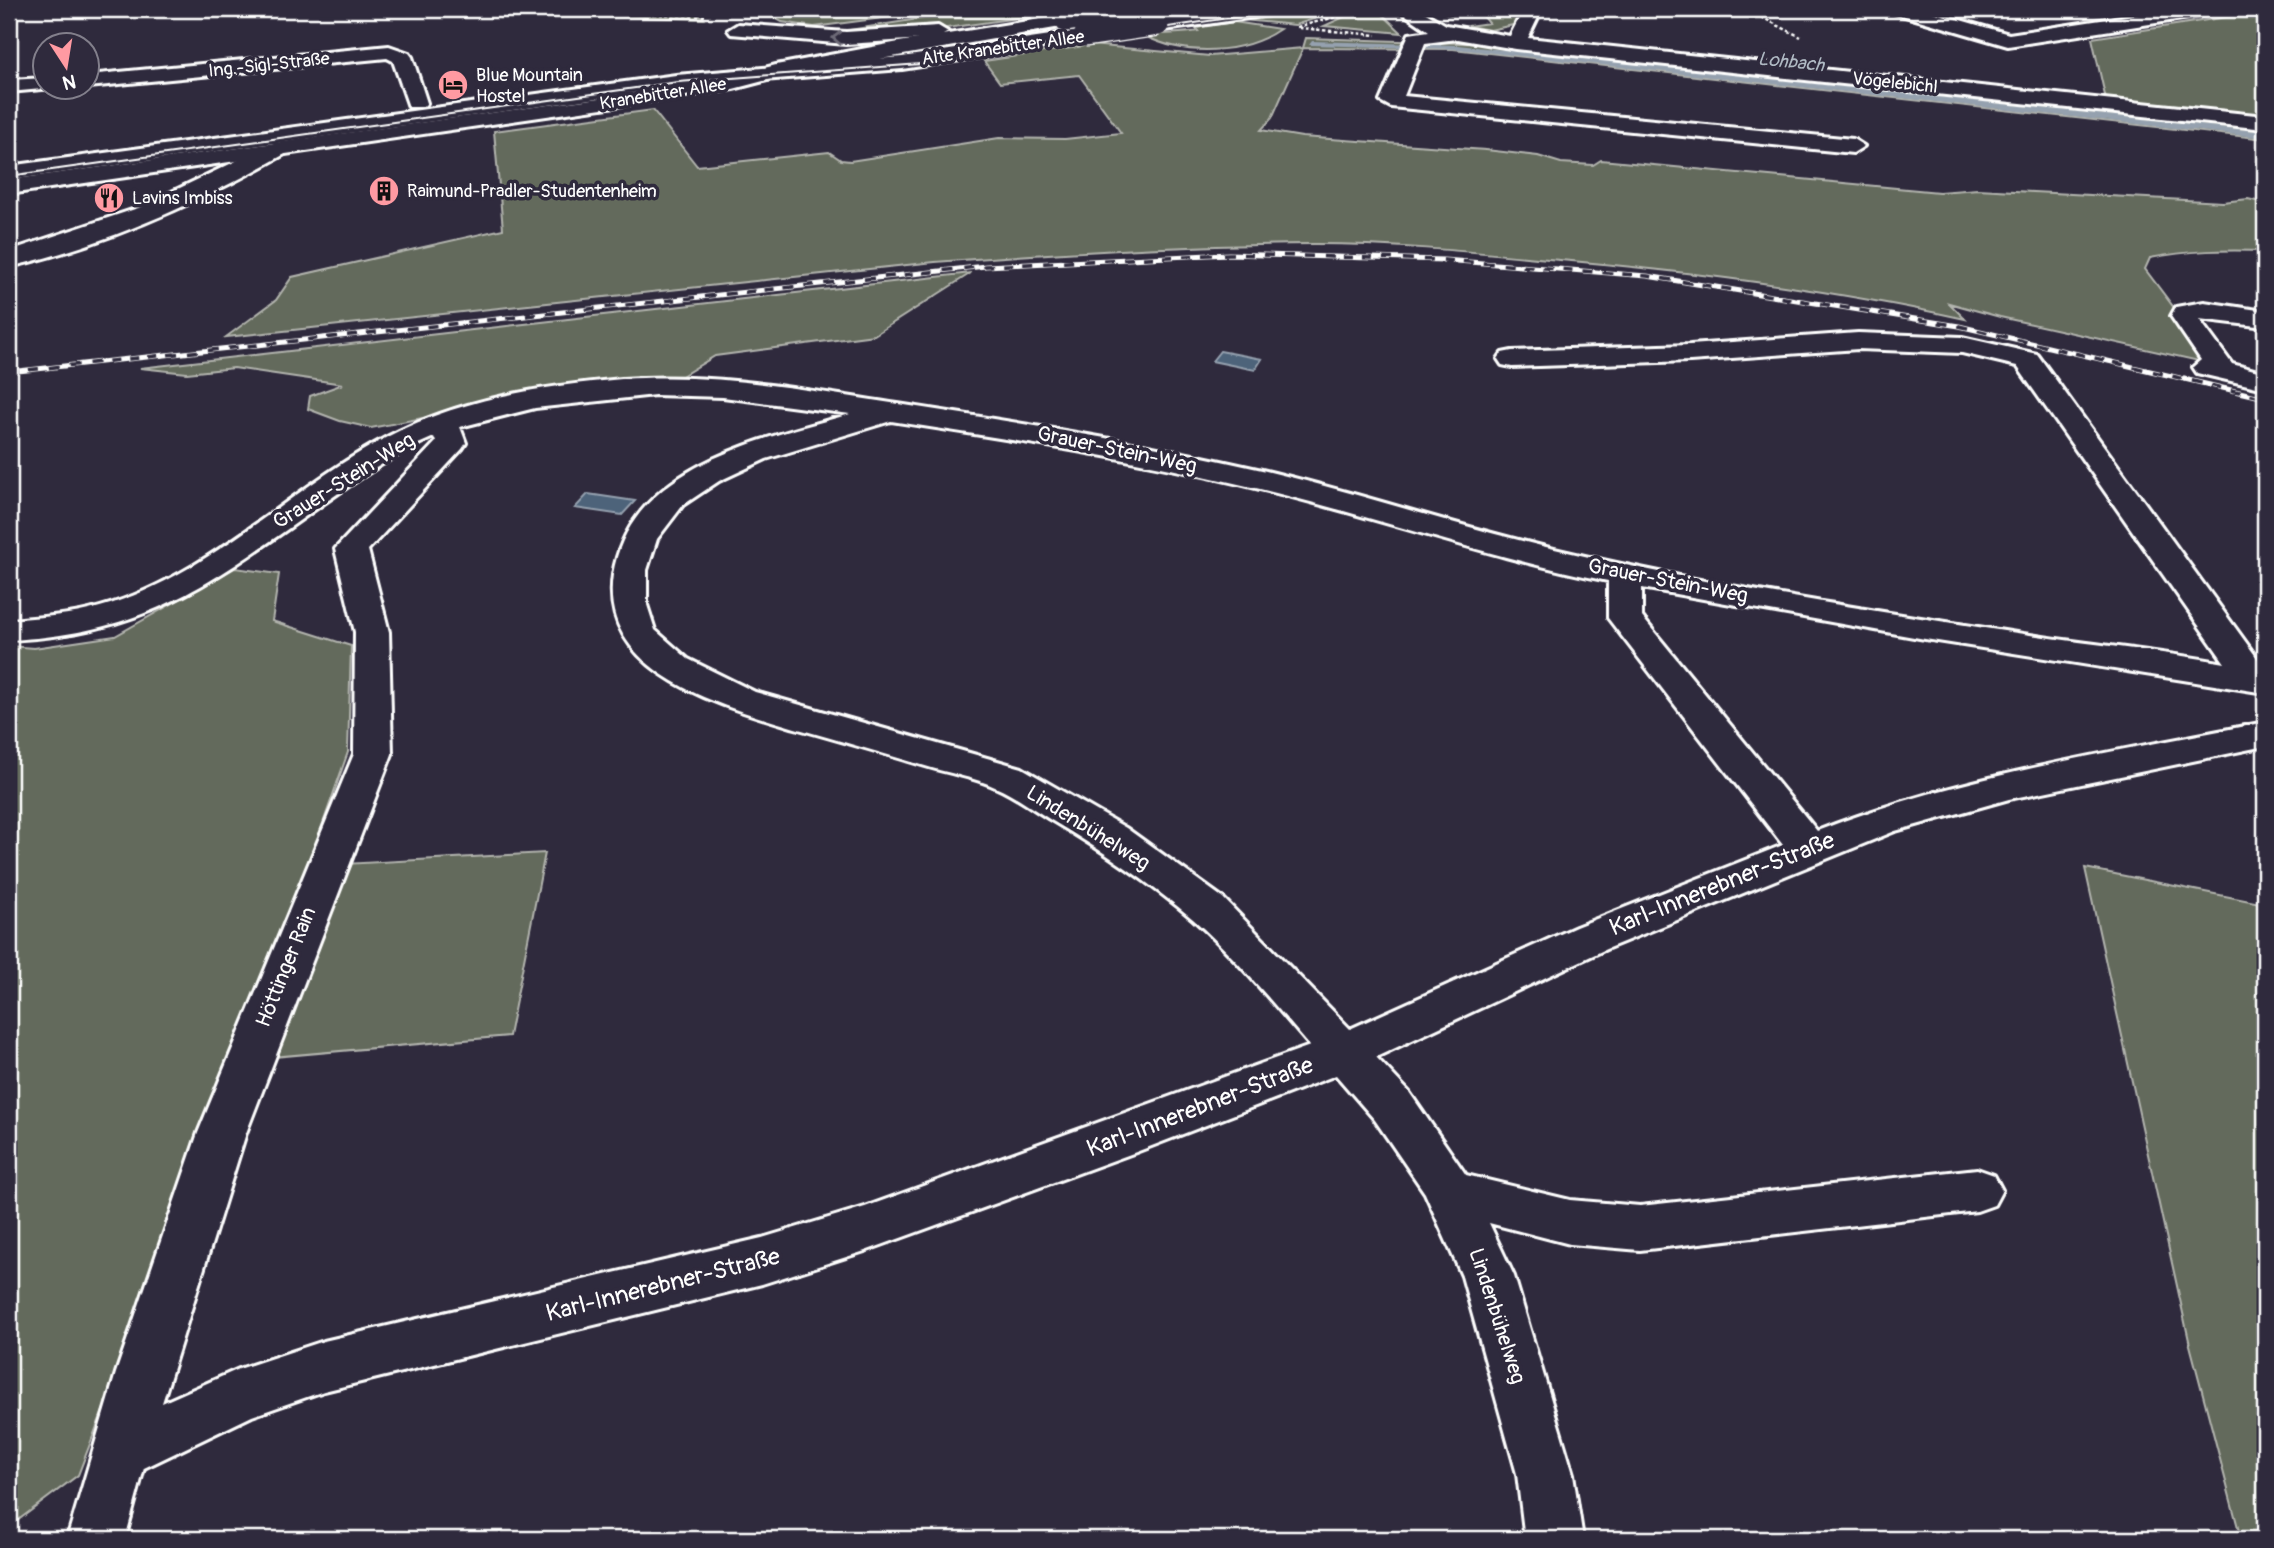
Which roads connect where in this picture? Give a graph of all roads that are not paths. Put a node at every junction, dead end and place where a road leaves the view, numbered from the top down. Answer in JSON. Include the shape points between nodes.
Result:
{"nodes":[{"id":1,"x":1269,"y":9,"type":"edge"},
{"id":2,"x":1406,"y":9,"type":"edge"},
{"id":3,"x":1533,"y":9,"type":"edge"},
{"id":4,"x":1902,"y":9,"type":"edge"},
{"id":5,"x":2208,"y":9,"type":"edge"},
{"id":6,"x":1148,"y":15,"type":"edge"},
{"id":7,"x":1003,"y":30,"type":"junction"},
{"id":8,"x":1455,"y":34,"type":"junction"},
{"id":9,"x":1516,"y":43,"type":"junction"},
{"id":10,"x":750,"y":54,"type":"junction"},
{"id":11,"x":776,"y":71,"type":"junction"},
{"id":12,"x":102,"y":80,"type":"edge"},
{"id":13,"x":32,"y":85,"type":"edge"},
{"id":14,"x":9,"y":86,"type":"edge"},
{"id":15,"x":416,"y":103,"type":"junction"},
{"id":16,"x":2265,"y":123,"type":"edge"},
{"id":17,"x":1853,"y":146,"type":"dead end"},
{"id":18,"x":277,"y":149,"type":"junction"},
{"id":19,"x":9,"y":158,"type":"edge"},
{"id":20,"x":9,"y":173,"type":"edge"},
{"id":21,"x":9,"y":187,"type":"edge"},
{"id":22,"x":9,"y":259,"type":"edge"},
{"id":23,"x":2265,"y":318,"type":"edge"},
{"id":24,"x":1512,"y":359,"type":"dead end"},
{"id":25,"x":2265,"y":381,"type":"edge"},
{"id":26,"x":890,"y":412,"type":"junction"},
{"id":27,"x":444,"y":424,"type":"junction"},
{"id":28,"x":1625,"y":574,"type":"junction"},
{"id":29,"x":9,"y":630,"type":"edge"},
{"id":30,"x":2260,"y":681,"type":"edge"},
{"id":31,"x":2265,"y":734,"type":"edge"},
{"id":32,"x":1808,"y":848,"type":"junction"},
{"id":33,"x":1342,"y":1053,"type":"junction"},
{"id":34,"x":1977,"y":1190,"type":"dead end"},
{"id":35,"x":1449,"y":1192,"type":"junction"},
{"id":36,"x":124,"y":1450,"type":"junction"},
{"id":37,"x":96,"y":1539,"type":"edge"},
{"id":38,"x":1554,"y":1539,"type":"edge"}],
"edges":[{"from":1,"to":6,"type":"street","name":"Alte Kranebitter Allee"},
{"from":2,"to":8,"type":"street","name":"Vögelebichl"},
{"from":3,"to":9,"type":"street"},
{"from":4,"to":5,"type":"street","via":[[2008,40]]},
{"from":6,"to":7,"type":"street","name":"Kranebitter Allee","bridge":true},
{"from":6,"to":11,"type":"street","name":"Alte Kranebitter Allee","bridge":true,"via":[[1084,36],[902,63]]},
{"from":7,"to":10,"type":"street","one_way":true,"via":[[866,38],[732,23]]},
{"from":7,"to":11,"type":"street","name":"Kranebitter Allee"},
{"from":8,"to":9,"type":"street","name":"Vögelebichl"},
{"from":8,"to":17,"type":"street","via":[[1416,44],[1391,101]]},
{"from":9,"to":16,"type":"street","name":"Vögelebichl"},
{"from":10,"to":11,"type":"street","via":[[759,65]]},
{"from":10,"to":15,"type":"street","name":"Kranebitter Allee"},
{"from":11,"to":18,"type":"street","name":"Kranebitter Allee","via":[[643,98]]},
{"from":11,"to":20,"type":"street","via":[[676,80]]},
{"from":12,"to":15,"type":"street","name":"Ing.-Sigl-Straße","via":[[389,52],[402,57]]},
{"from":13,"to":14,"type":"street"},
{"from":15,"to":19,"type":"street","name":"Kranebitter Allee"},
{"from":18,"to":21,"type":"street","name":"Kranebitter Allee"},
{"from":18,"to":22,"type":"street","via":[[214,185],[142,215]]},
{"from":23,"to":25,"type":"street","via":[[2204,310],[2184,316],[2215,369]]},
{"from":24,"to":30,"type":"street","via":[[1858,341],[1962,345],[2027,360]]},
{"from":26,"to":27,"type":"street","name":"Grauer-Stein-Weg","via":[[738,389],[664,386],[539,400]]},
{"from":26,"to":28,"type":"street","name":"Grauer-Stein-Weg","via":[[1052,435],[1262,480]]},
{"from":26,"to":33,"type":"street","name":"Lindenbühelweg","via":[[738,460],[686,488],[670,502],[638,541],[630,561],[627,584],[632,615],[643,640],[671,663],[730,695],[1008,777],[1112,838],[1208,909]]},
{"from":27,"to":29,"type":"street","name":"Grauer-Stein-Weg","via":[[391,446],[247,544],[148,604],[69,628]]},
{"from":27,"to":36,"type":"street","name":"Höttinger Rain","via":[[451,443],[351,549],[372,632],[373,754],[222,1133],[143,1373]]},
{"from":28,"to":30,"type":"street","name":"Grauer-Stein-Weg","via":[[1960,634]]},
{"from":28,"to":32,"type":"street","via":[[1625,618]]},
{"from":31,"to":32,"type":"street","name":"Karl-Innerebner-Straße","via":[[2010,786],[1882,821]]},
{"from":32,"to":33,"type":"street","name":"Karl-Innerebner-Straße","via":[[1591,938]]},
{"from":33,"to":35,"type":"street","name":"Lindenbühelweg","via":[[1392,1106]]},
{"from":33,"to":36,"type":"street","name":"Karl-Innerebner-Straße","via":[[1119,1138],[789,1254],[324,1366],[239,1395]]},
{"from":34,"to":35,"type":"street","via":[[1640,1228],[1570,1222]]},
{"from":35,"to":38,"type":"street","name":"Lindenbühelweg","via":[[1488,1276],[1545,1474]]},
{"from":36,"to":37,"type":"street","name":"Höttinger Rain"}]}
